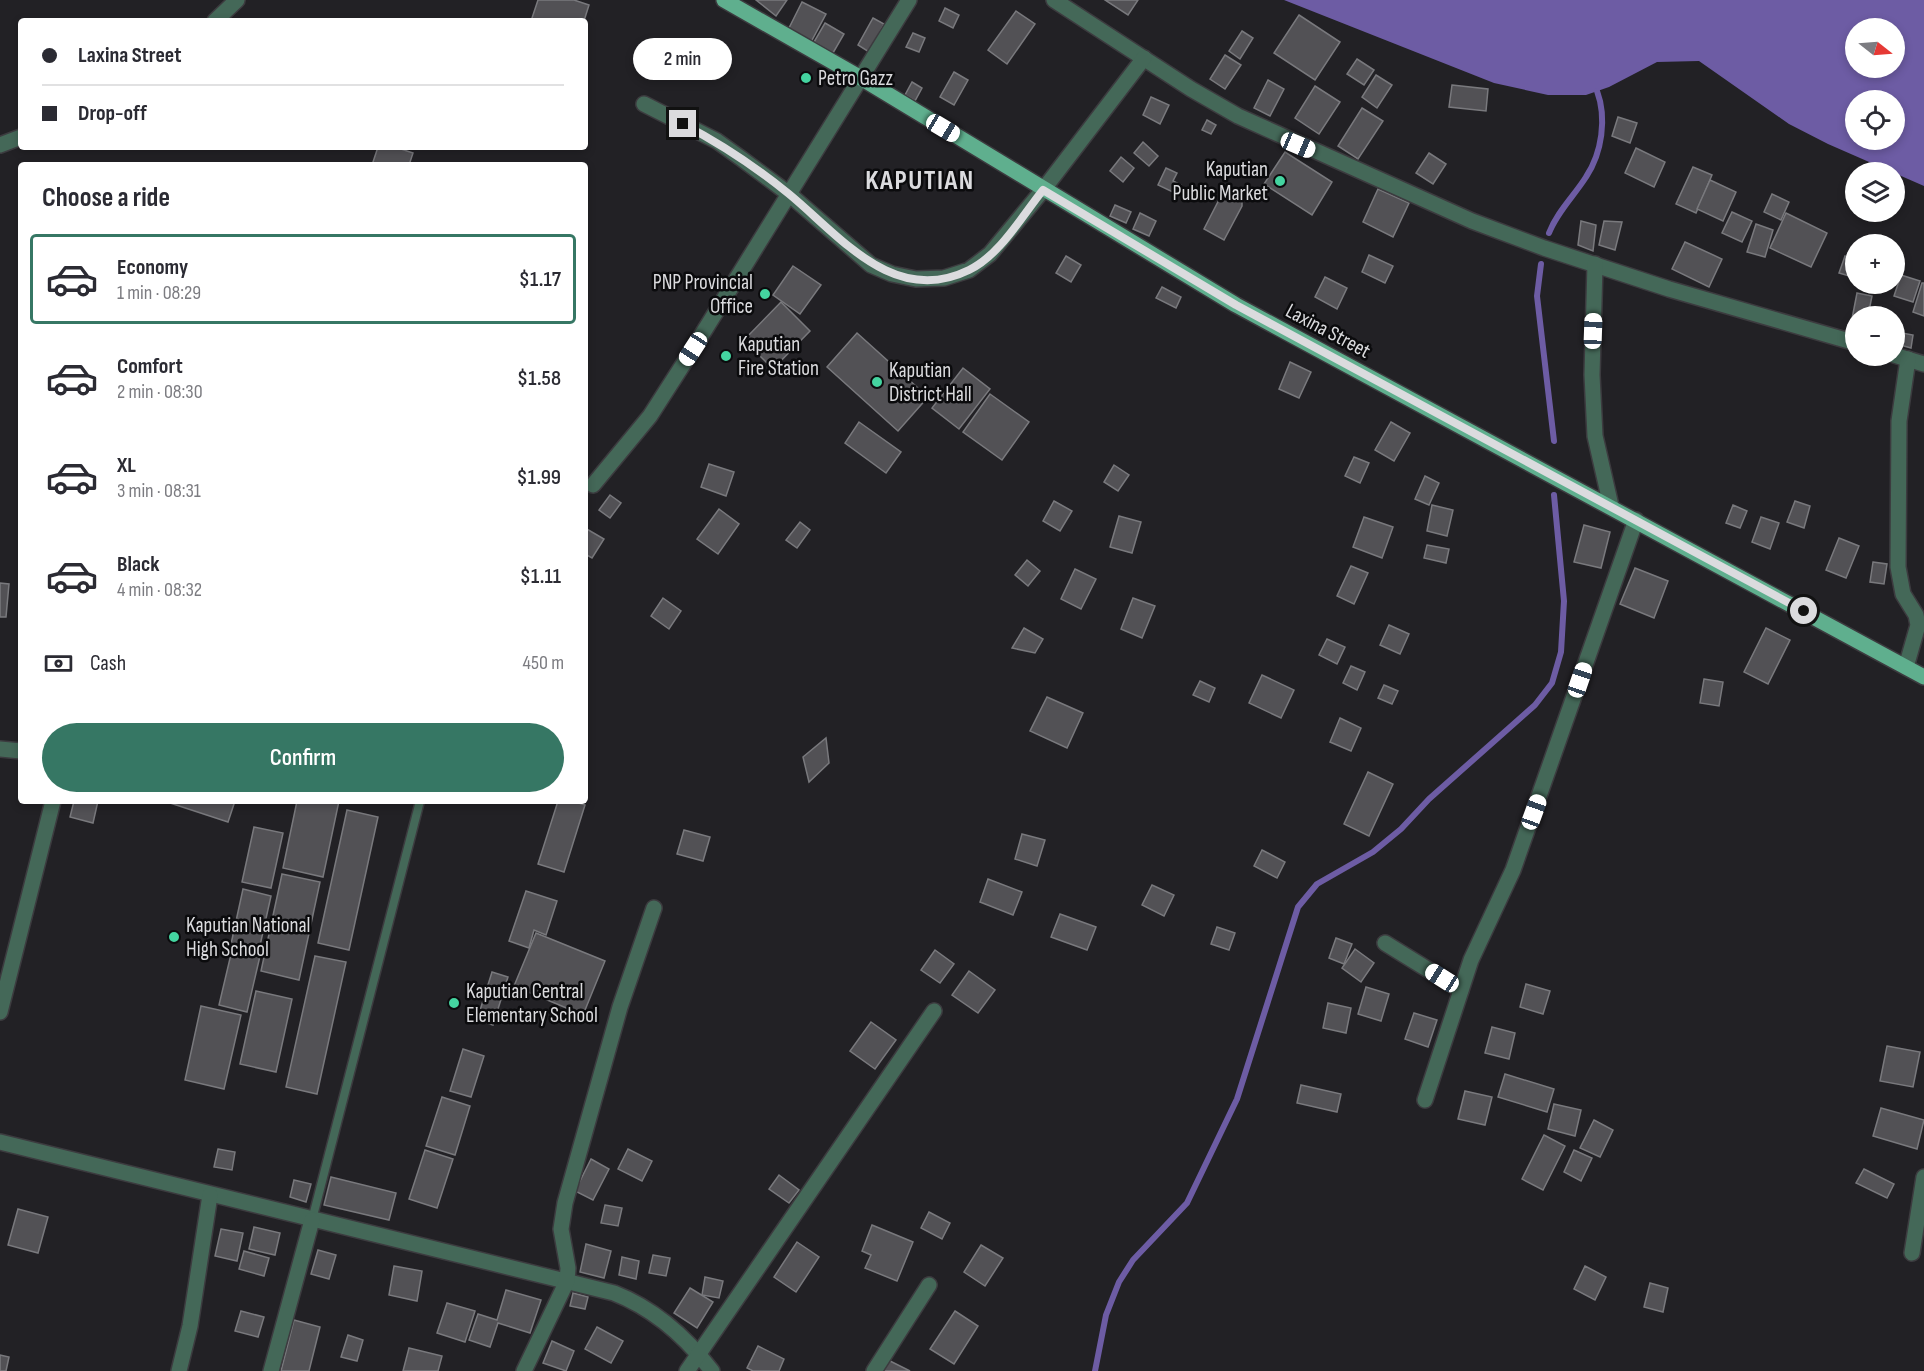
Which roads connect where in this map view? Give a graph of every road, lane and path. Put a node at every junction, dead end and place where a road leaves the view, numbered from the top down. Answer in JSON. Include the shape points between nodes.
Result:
{"nodes":[{"id":1,"x":237,"y":0,"type":"edge"},
{"id":2,"x":724,"y":0,"type":"edge"},
{"id":3,"x":909,"y":0,"type":"edge"},
{"id":4,"x":1054,"y":0,"type":"edge"},
{"id":5,"x":218,"y":18,"type":"edge"},
{"id":6,"x":1144,"y":58,"type":"junction"},
{"id":7,"x":861,"y":78,"type":"junction"},
{"id":8,"x":644,"y":104,"type":"dead end"},
{"id":9,"x":18,"y":138,"type":"edge"},
{"id":10,"x":0,"y":145,"type":"edge"},
{"id":11,"x":1043,"y":190,"type":"junction"},
{"id":12,"x":789,"y":194,"type":"junction"},
{"id":13,"x":1595,"y":264,"type":"junction"},
{"id":14,"x":1845,"y":340,"type":"edge"},
{"id":15,"x":1905,"y":358,"type":"edge"},
{"id":16,"x":1924,"y":364,"type":"edge"},
{"id":17,"x":1901,"y":366,"type":"edge"},
{"id":18,"x":593,"y":485,"type":"dead end"},
{"id":19,"x":1611,"y":506,"type":"junction"},
{"id":20,"x":1636,"y":520,"type":"junction"},
{"id":21,"x":1906,"y":667,"type":"junction"},
{"id":22,"x":1924,"y":677,"type":"edge"},
{"id":23,"x":0,"y":749,"type":"edge"},
{"id":24,"x":18,"y":751,"type":"edge"},
{"id":25,"x":52,"y":804,"type":"edge"},
{"id":26,"x":419,"y":804,"type":"edge"},
{"id":27,"x":654,"y":908,"type":"dead end"},
{"id":28,"x":1385,"y":943,"type":"dead end"},
{"id":29,"x":1461,"y":990,"type":"junction"},
{"id":30,"x":934,"y":1011,"type":"dead end"},
{"id":31,"x":0,"y":1012,"type":"edge"},
{"id":32,"x":1425,"y":1100,"type":"dead end"},
{"id":33,"x":0,"y":1142,"type":"edge"},
{"id":34,"x":1924,"y":1177,"type":"edge"},
{"id":35,"x":210,"y":1195,"type":"junction"},
{"id":36,"x":312,"y":1220,"type":"junction"},
{"id":37,"x":1912,"y":1253,"type":"dead end"},
{"id":38,"x":567,"y":1281,"type":"junction"},
{"id":39,"x":929,"y":1285,"type":"dead end"},
{"id":40,"x":699,"y":1353,"type":"junction"},
{"id":41,"x":179,"y":1371,"type":"edge"},
{"id":42,"x":271,"y":1371,"type":"edge"},
{"id":43,"x":524,"y":1371,"type":"edge"},
{"id":44,"x":687,"y":1371,"type":"edge"},
{"id":45,"x":712,"y":1371,"type":"edge"},
{"id":46,"x":874,"y":1371,"type":"edge"}],
"edges":[{"from":1,"to":5,"type":"street"},
{"from":2,"to":7,"type":"main road","name":"Laxina Street"},
{"from":3,"to":7,"type":"street"},
{"from":4,"to":6,"type":"street"},
{"from":6,"to":11,"type":"street"},
{"from":6,"to":13,"type":"street","via":[[1281,138],[1503,233]]},
{"from":7,"to":11,"type":"main road","name":"Laxina Street"},
{"from":7,"to":12,"type":"street"},
{"from":8,"to":12,"type":"street","via":[[717,141]]},
{"from":9,"to":10,"type":"street"},
{"from":11,"to":12,"type":"street","via":[[990,254],[969,270],[944,278],[916,279],[872,265]]},
{"from":11,"to":19,"type":"main road","name":"Laxina Street","via":[[1236,305]]},
{"from":12,"to":18,"type":"street","via":[[650,416]]},
{"from":13,"to":14,"type":"street"},
{"from":13,"to":19,"type":"street","via":[[1595,436]]},
{"from":15,"to":16,"type":"street"},
{"from":17,"to":21,"type":"street","via":[[1898,567],[1901,588],[1918,625]]},
{"from":19,"to":20,"type":"main road","name":"Laxina Street"},
{"from":20,"to":21,"type":"main road","name":"Laxina Street"},
{"from":20,"to":29,"type":"street","via":[[1513,870]]},
{"from":21,"to":22,"type":"main road","name":"Laxina Street"},
{"from":23,"to":24,"type":"street"},
{"from":25,"to":31,"type":"street"},
{"from":26,"to":36,"type":"lane"},
{"from":27,"to":38,"type":"street","via":[[620,1006],[565,1203],[561,1229]]},
{"from":28,"to":29,"type":"street"},
{"from":29,"to":32,"type":"street"},
{"from":30,"to":40,"type":"street"},
{"from":33,"to":35,"type":"street"},
{"from":34,"to":37,"type":"street"},
{"from":35,"to":36,"type":"street"},
{"from":35,"to":41,"type":"street","via":[[190,1326]]},
{"from":36,"to":38,"type":"street"},
{"from":36,"to":42,"type":"street"},
{"from":38,"to":40,"type":"street","via":[[632,1300],[673,1327]]},
{"from":38,"to":43,"type":"street"},
{"from":39,"to":46,"type":"street"},
{"from":40,"to":44,"type":"street"},
{"from":40,"to":45,"type":"street"}]}
